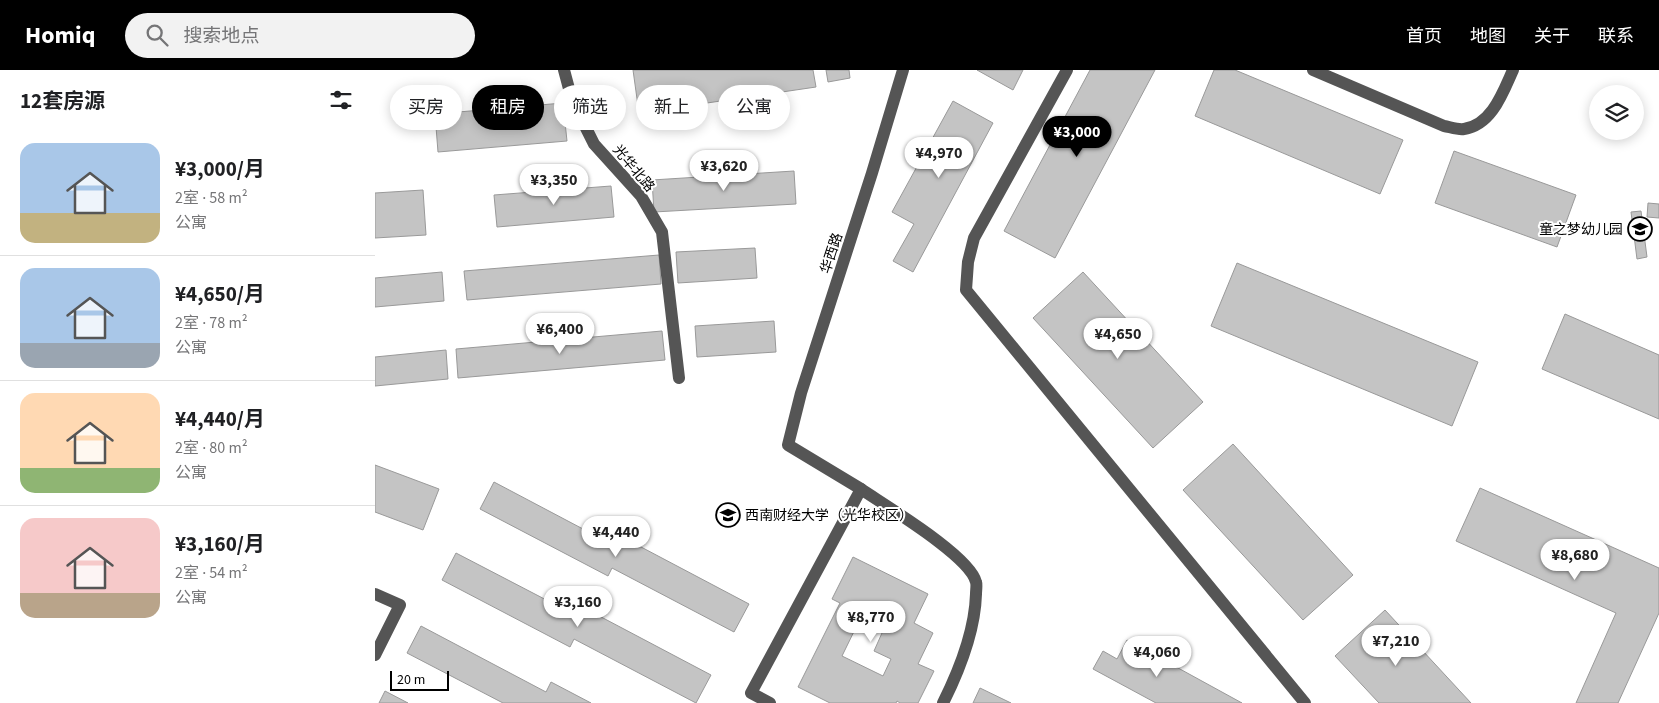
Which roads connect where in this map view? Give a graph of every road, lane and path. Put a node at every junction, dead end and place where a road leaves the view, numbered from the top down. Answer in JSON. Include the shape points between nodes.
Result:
{"nodes":[{"id":1,"x":564,"y":70,"type":"edge"},
{"id":2,"x":903,"y":70,"type":"edge"},
{"id":3,"x":1067,"y":70,"type":"edge"},
{"id":4,"x":1313,"y":70,"type":"edge"},
{"id":5,"x":1513,"y":70,"type":"edge"},
{"id":6,"x":679,"y":378,"type":"dead end"},
{"id":7,"x":861,"y":489,"type":"junction"},
{"id":8,"x":375,"y":594,"type":"edge"},
{"id":9,"x":375,"y":655,"type":"edge"},
{"id":10,"x":770,"y":703,"type":"edge"},
{"id":11,"x":943,"y":703,"type":"edge"},
{"id":12,"x":1305,"y":703,"type":"edge"}],
"edges":[{"from":1,"to":6,"type":"street","name":"光华北路","via":[[572,100],[594,144],[641,196],[662,232]]},
{"from":2,"to":7,"type":"street","name":"华西路","via":[[801,392],[788,445]]},
{"from":3,"to":12,"type":"street","via":[[974,238],[966,290]]},
{"from":4,"to":5,"type":"street","via":[[1444,126],[1463,130],[1477,124],[1496,108]]},
{"from":7,"to":10,"type":"street","via":[[751,693]]},
{"from":7,"to":11,"type":"street","via":[[945,546],[967,565],[976,582],[975,610],[961,661]]},
{"from":8,"to":9,"type":"street","via":[[400,605]]}]}
